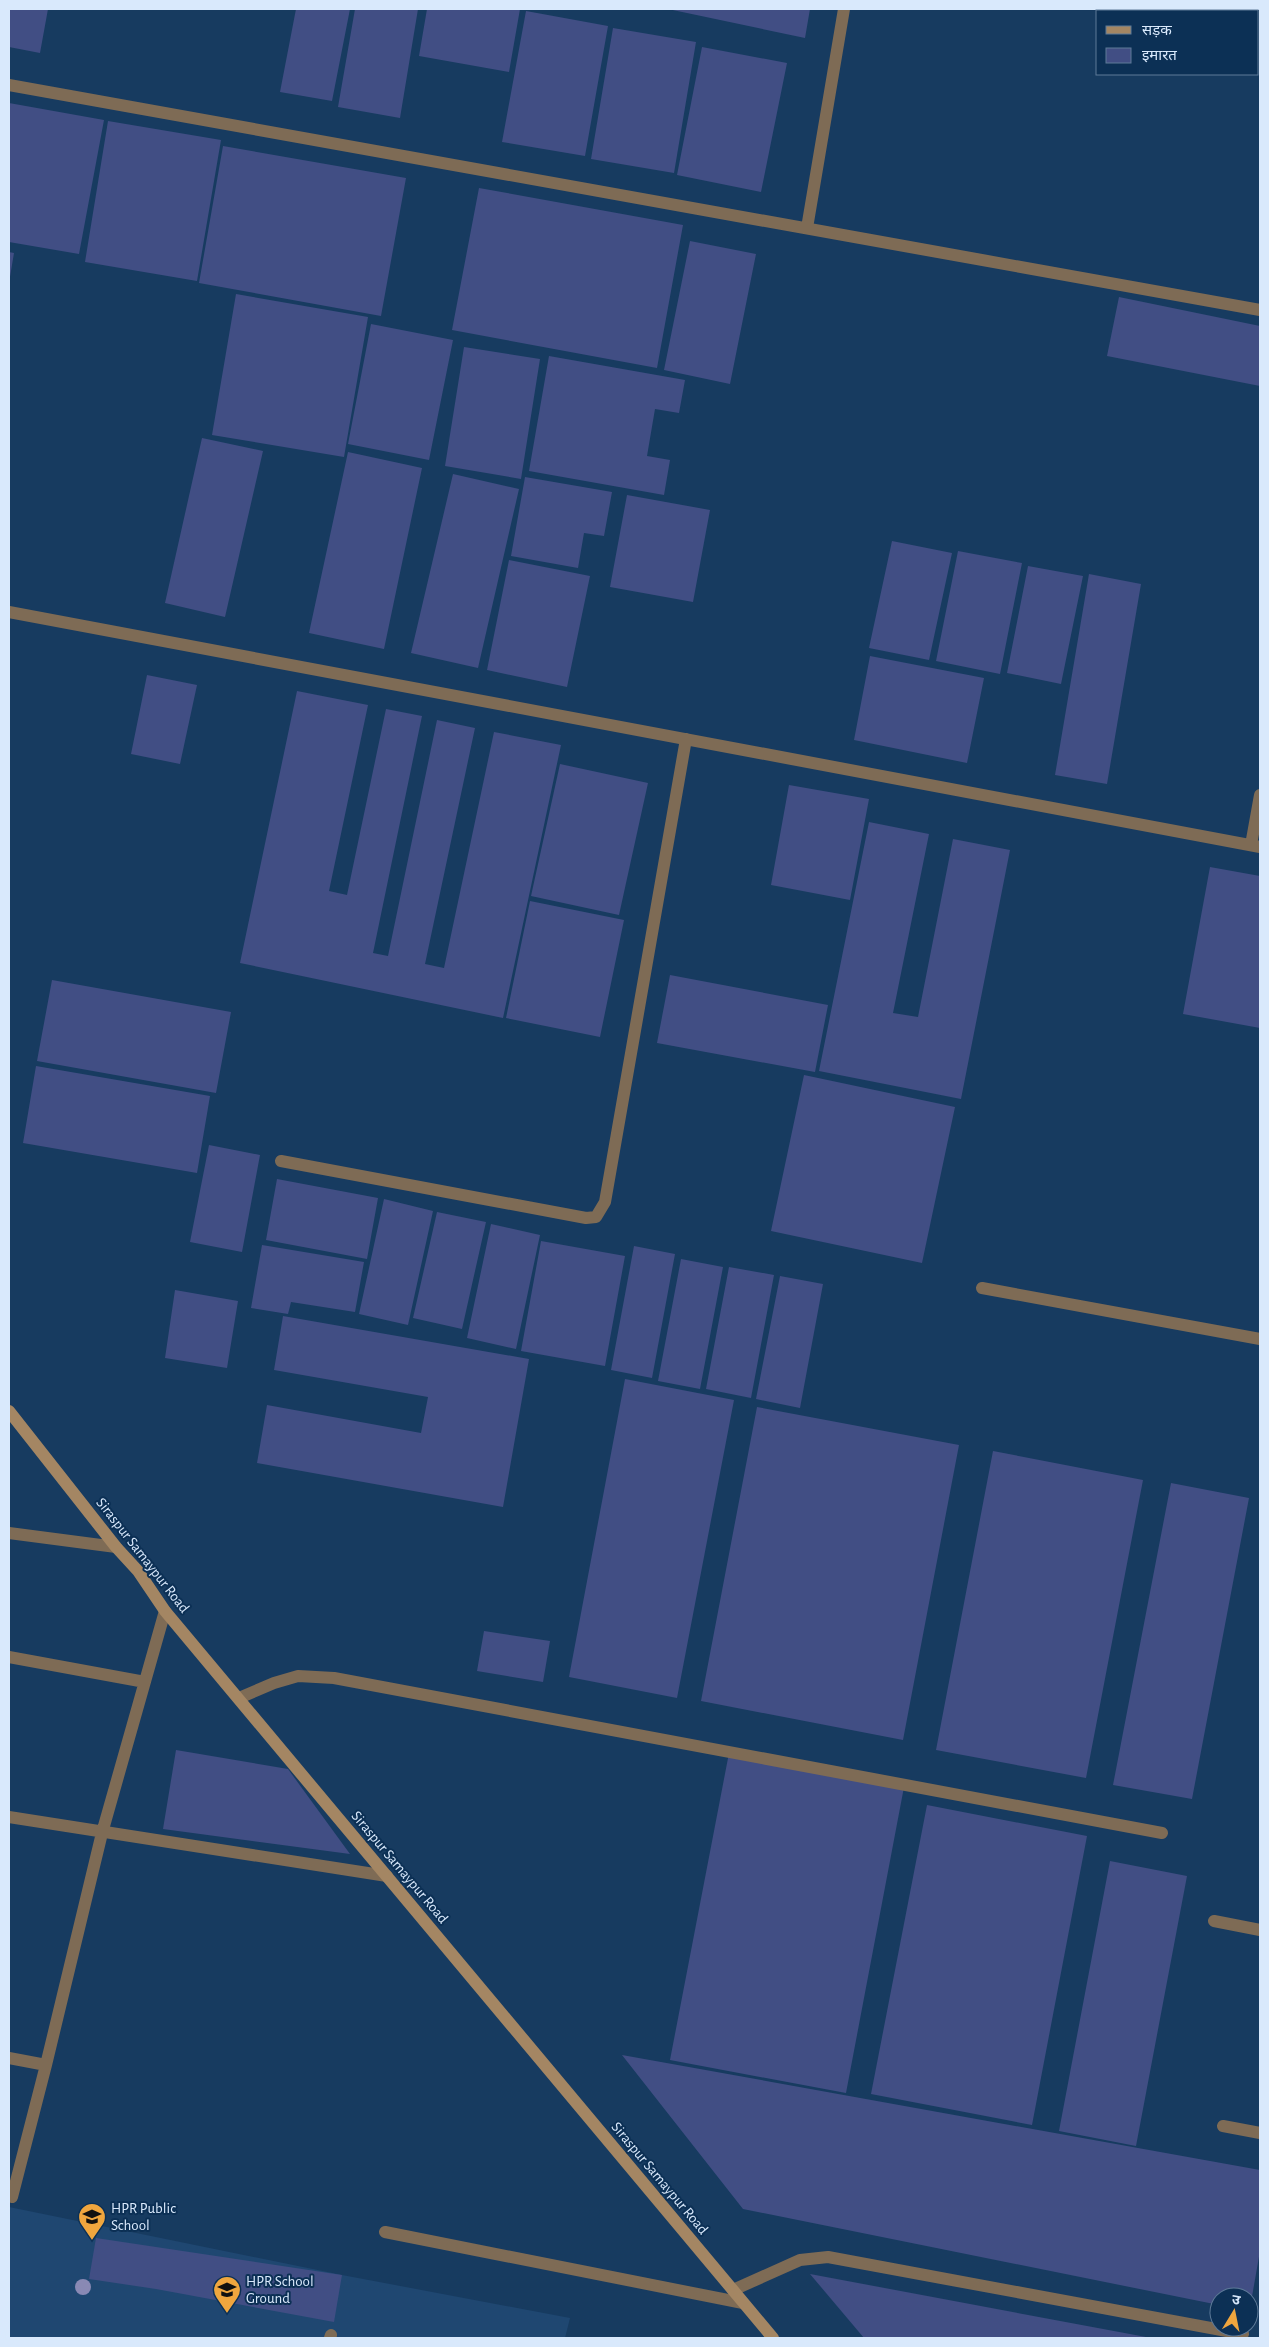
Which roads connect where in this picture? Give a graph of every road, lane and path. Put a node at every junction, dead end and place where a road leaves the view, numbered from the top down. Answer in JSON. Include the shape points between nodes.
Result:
{"nodes":[{"id":1,"x":844,"y":9,"type":"edge"},
{"id":2,"x":9,"y":85,"type":"edge"},
{"id":3,"x":807,"y":228,"type":"junction"},
{"id":4,"x":1260,"y":310,"type":"edge"},
{"id":5,"x":9,"y":612,"type":"edge"},
{"id":6,"x":686,"y":739,"type":"junction"},
{"id":7,"x":1260,"y":795,"type":"edge"},
{"id":8,"x":1256,"y":846,"type":"edge"},
{"id":9,"x":281,"y":1161,"type":"dead end"},
{"id":10,"x":982,"y":1288,"type":"dead end"},
{"id":11,"x":1260,"y":1338,"type":"edge"},
{"id":12,"x":9,"y":1411,"type":"edge"},
{"id":13,"x":9,"y":1533,"type":"edge"},
{"id":14,"x":116,"y":1547,"type":"junction"},
{"id":15,"x":166,"y":1611,"type":"junction"},
{"id":16,"x":9,"y":1657,"type":"edge"},
{"id":17,"x":145,"y":1682,"type":"junction"},
{"id":18,"x":238,"y":1698,"type":"junction"},
{"id":19,"x":9,"y":1817,"type":"edge"},
{"id":20,"x":102,"y":1833,"type":"junction"},
{"id":21,"x":1162,"y":1833,"type":"dead end"},
{"id":22,"x":387,"y":1876,"type":"junction"},
{"id":23,"x":1214,"y":1921,"type":"dead end"},
{"id":24,"x":1260,"y":1930,"type":"edge"},
{"id":25,"x":9,"y":2058,"type":"edge"},
{"id":26,"x":46,"y":2065,"type":"junction"},
{"id":27,"x":1223,"y":2126,"type":"dead end"},
{"id":28,"x":1260,"y":2133,"type":"edge"},
{"id":29,"x":12,"y":2197,"type":"dead end"},
{"id":30,"x":385,"y":2232,"type":"dead end"},
{"id":31,"x":733,"y":2290,"type":"junction"},
{"id":32,"x":743,"y":2303,"type":"junction"},
{"id":33,"x":1209,"y":2328,"type":"edge"},
{"id":34,"x":773,"y":2338,"type":"edge"}],
"edges":[{"from":1,"to":3,"type":"street"},
{"from":2,"to":3,"type":"street"},
{"from":3,"to":4,"type":"street"},
{"from":5,"to":6,"type":"street"},
{"from":6,"to":8,"type":"street"},
{"from":6,"to":9,"type":"street","via":[[605,1202],[596,1216],[586,1218]]},
{"from":7,"to":8,"type":"street"},
{"from":10,"to":11,"type":"street"},
{"from":12,"to":14,"type":"street","name":"Siraspur Samaypur Road"},
{"from":13,"to":14,"type":"street"},
{"from":14,"to":15,"type":"street","name":"Siraspur Samaypur Road","via":[[138,1571]]},
{"from":15,"to":17,"type":"street"},
{"from":15,"to":18,"type":"street","name":"Siraspur Samaypur Road"},
{"from":16,"to":17,"type":"street"},
{"from":17,"to":20,"type":"street"},
{"from":18,"to":21,"type":"street","via":[[298,1676],[334,1678]]},
{"from":18,"to":22,"type":"street","name":"Siraspur Samaypur Road"},
{"from":19,"to":20,"type":"street"},
{"from":20,"to":22,"type":"street"},
{"from":20,"to":26,"type":"street"},
{"from":22,"to":31,"type":"street","name":"Siraspur Samaypur Road"},
{"from":23,"to":24,"type":"street"},
{"from":25,"to":26,"type":"street"},
{"from":26,"to":29,"type":"street"},
{"from":27,"to":28,"type":"street"},
{"from":30,"to":32,"type":"street"},
{"from":31,"to":32,"type":"street","name":"Siraspur Samaypur Road"},
{"from":31,"to":33,"type":"street","via":[[800,2260],[828,2257]]},
{"from":32,"to":34,"type":"street","name":"Siraspur Samaypur Road"}]}
